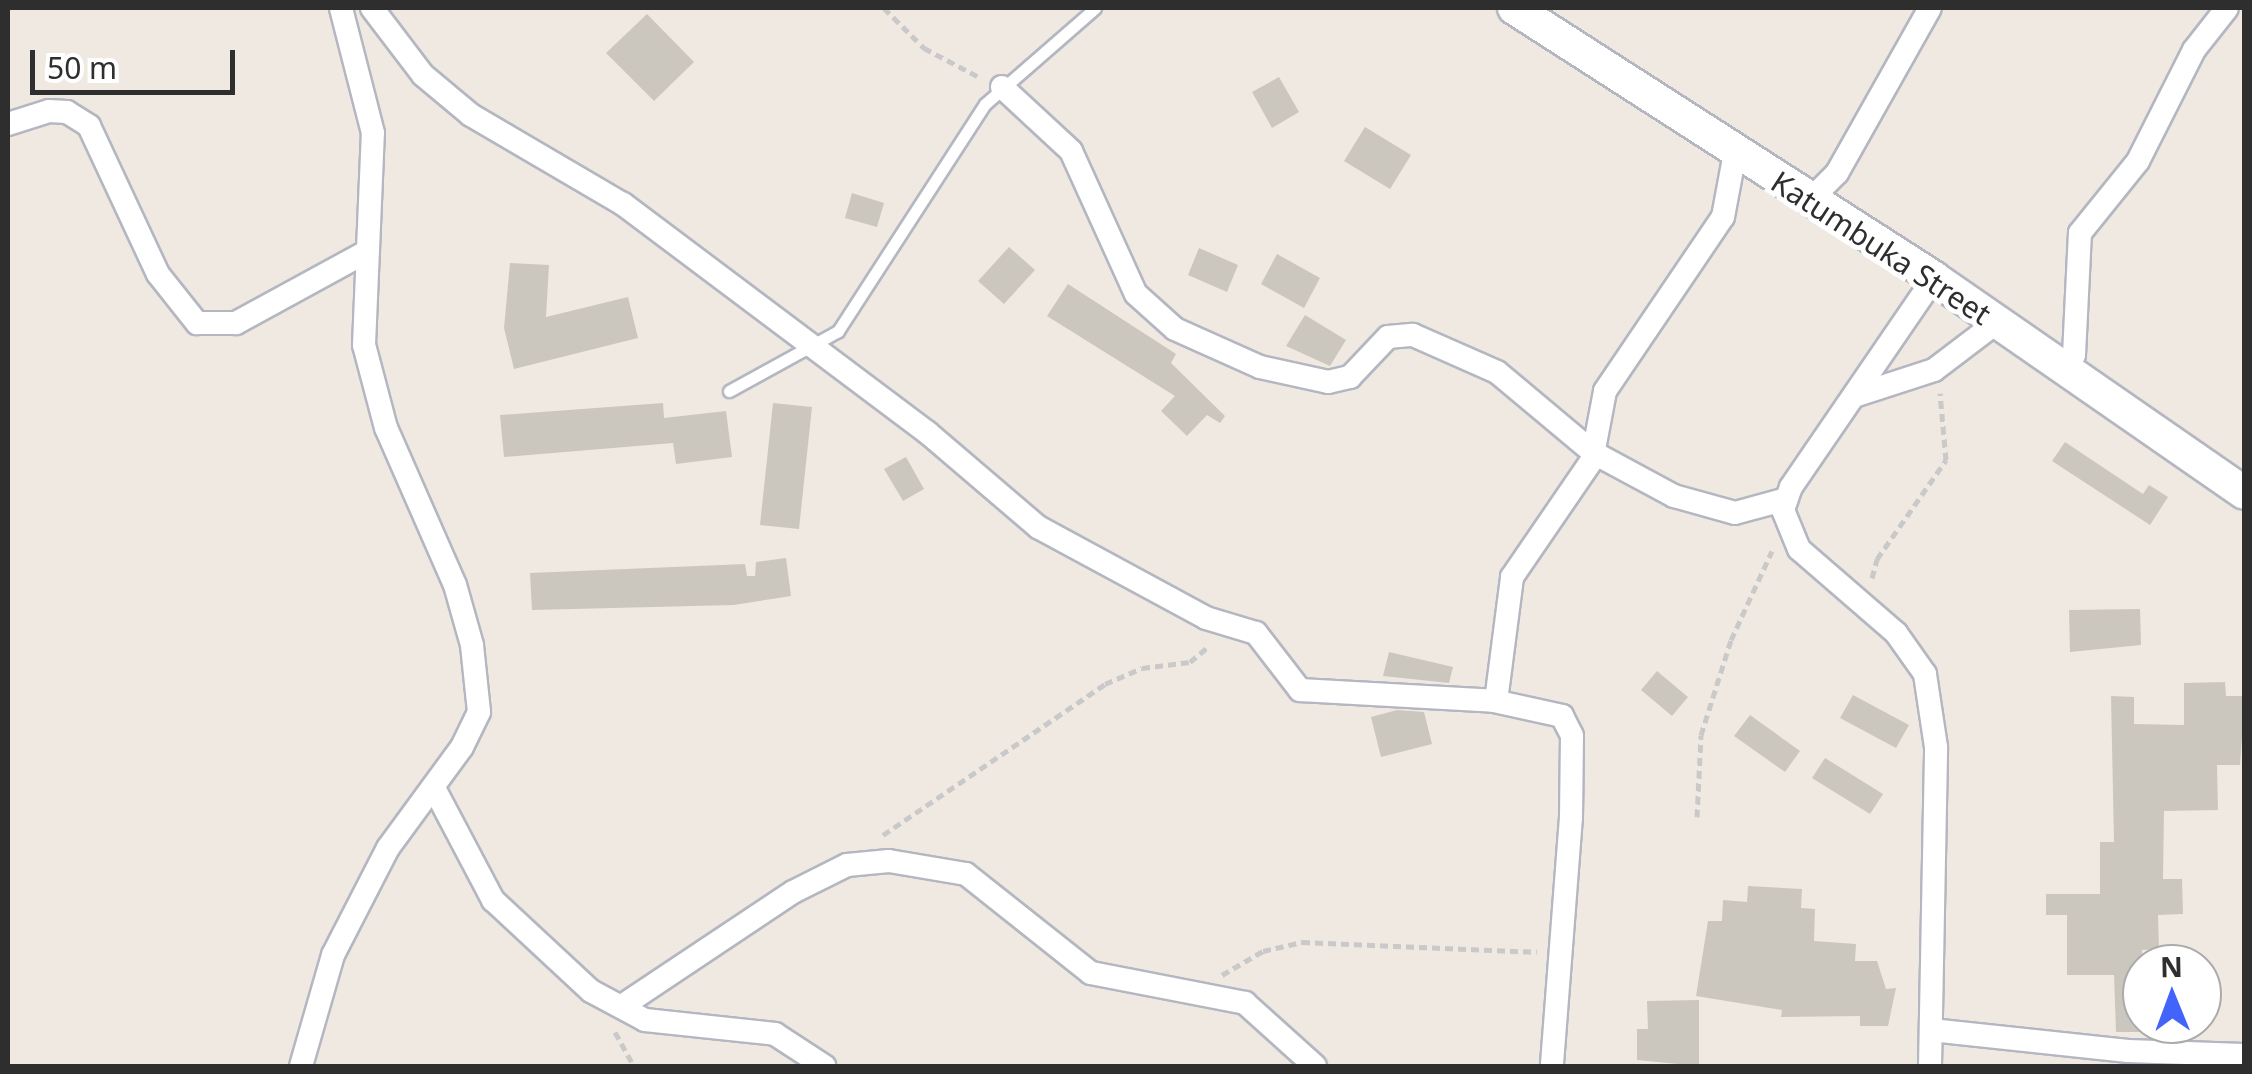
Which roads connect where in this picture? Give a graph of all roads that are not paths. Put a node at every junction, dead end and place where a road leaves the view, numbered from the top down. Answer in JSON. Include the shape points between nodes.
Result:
{"nodes":[{"id":1,"x":341,"y":8,"type":"edge"},
{"id":2,"x":372,"y":8,"type":"edge"},
{"id":3,"x":1095,"y":8,"type":"edge"},
{"id":4,"x":1514,"y":8,"type":"edge"},
{"id":5,"x":1930,"y":8,"type":"edge"},
{"id":6,"x":2227,"y":8,"type":"edge"},
{"id":7,"x":1002,"y":88,"type":"junction"},
{"id":8,"x":8,"y":124,"type":"edge"},
{"id":9,"x":1735,"y":153,"type":"junction"},
{"id":10,"x":1808,"y":202,"type":"junction"},
{"id":11,"x":368,"y":251,"type":"junction"},
{"id":12,"x":1934,"y":278,"type":"junction"},
{"id":13,"x":1996,"y":322,"type":"junction"},
{"id":14,"x":814,"y":348,"type":"junction"},
{"id":15,"x":2065,"y":370,"type":"junction"},
{"id":16,"x":729,"y":391,"type":"dead end"},
{"id":17,"x":1857,"y":396,"type":"junction"},
{"id":18,"x":1594,"y":454,"type":"junction"},
{"id":19,"x":2244,"y":493,"type":"edge"},
{"id":20,"x":1784,"y":510,"type":"junction"},
{"id":21,"x":1496,"y":701,"type":"junction"},
{"id":22,"x":434,"y":788,"type":"junction"},
{"id":23,"x":626,"y":1004,"type":"junction"},
{"id":24,"x":1931,"y":1030,"type":"junction"},
{"id":25,"x":2244,"y":1055,"type":"edge"},
{"id":26,"x":301,"y":1066,"type":"edge"},
{"id":27,"x":824,"y":1066,"type":"edge"},
{"id":28,"x":1315,"y":1066,"type":"edge"},
{"id":29,"x":1552,"y":1066,"type":"edge"},
{"id":30,"x":1930,"y":1066,"type":"edge"}],
"edges":[{"from":1,"to":11,"type":"street","via":[[373,133]]},
{"from":2,"to":14,"type":"street","via":[[436,89],[623,204]]},
{"from":3,"to":7,"type":"lane"},
{"from":4,"to":9,"type":"main road","name":"Katumbuka Street"},
{"from":5,"to":10,"type":"street","via":[[1837,172]]},
{"from":6,"to":15,"type":"street","via":[[2194,50],[2138,161],[2080,234],[2074,355]]},
{"from":7,"to":14,"type":"lane","via":[[970,123],[858,307]]},
{"from":7,"to":18,"type":"street","via":[[1071,150],[1136,294],[1174,329],[1260,367],[1328,382],[1350,377],[1388,336],[1413,335],[1498,372]]},
{"from":8,"to":11,"type":"street","via":[[50,111],[67,112],[89,126],[158,274],[197,324],[236,323]]},
{"from":9,"to":10,"type":"main road","name":"Katumbuka Street"},
{"from":9,"to":18,"type":"street","via":[[1730,196],[1713,235],[1605,391]]},
{"from":10,"to":12,"type":"main road","name":"Katumbuka Street"},
{"from":11,"to":22,"type":"street","via":[[362,299],[372,381],[446,558],[476,674],[477,718]]},
{"from":12,"to":13,"type":"main road","name":"Katumbuka Street"},
{"from":12,"to":17,"type":"street"},
{"from":13,"to":15,"type":"main road","name":"Katumbuka Street"},
{"from":13,"to":17,"type":"street","via":[[1934,370]]},
{"from":14,"to":16,"type":"lane"},
{"from":14,"to":21,"type":"street","via":[[1038,527],[1256,633],[1307,694]]},
{"from":15,"to":19,"type":"main road","name":"Katumbuka Street"},
{"from":17,"to":20,"type":"street"},
{"from":18,"to":20,"type":"street","via":[[1709,509]]},
{"from":18,"to":21,"type":"street","via":[[1512,577]]},
{"from":20,"to":24,"type":"street","via":[[1799,549],[1878,616],[1918,661],[1934,732]]},
{"from":21,"to":29,"type":"street","via":[[1554,710],[1571,730]]},
{"from":22,"to":23,"type":"street","via":[[493,900],[574,978],[608,1002]]},
{"from":22,"to":26,"type":"street","via":[[388,848],[334,956]]},
{"from":23,"to":27,"type":"street","via":[[628,1012],[668,1025],[776,1034]]},
{"from":23,"to":28,"type":"street","via":[[732,930],[848,865],[889,861],[966,874],[1091,972],[1133,986],[1206,991],[1256,1011]]},
{"from":24,"to":25,"type":"street","via":[[2128,1051]]},
{"from":24,"to":30,"type":"street"}]}
